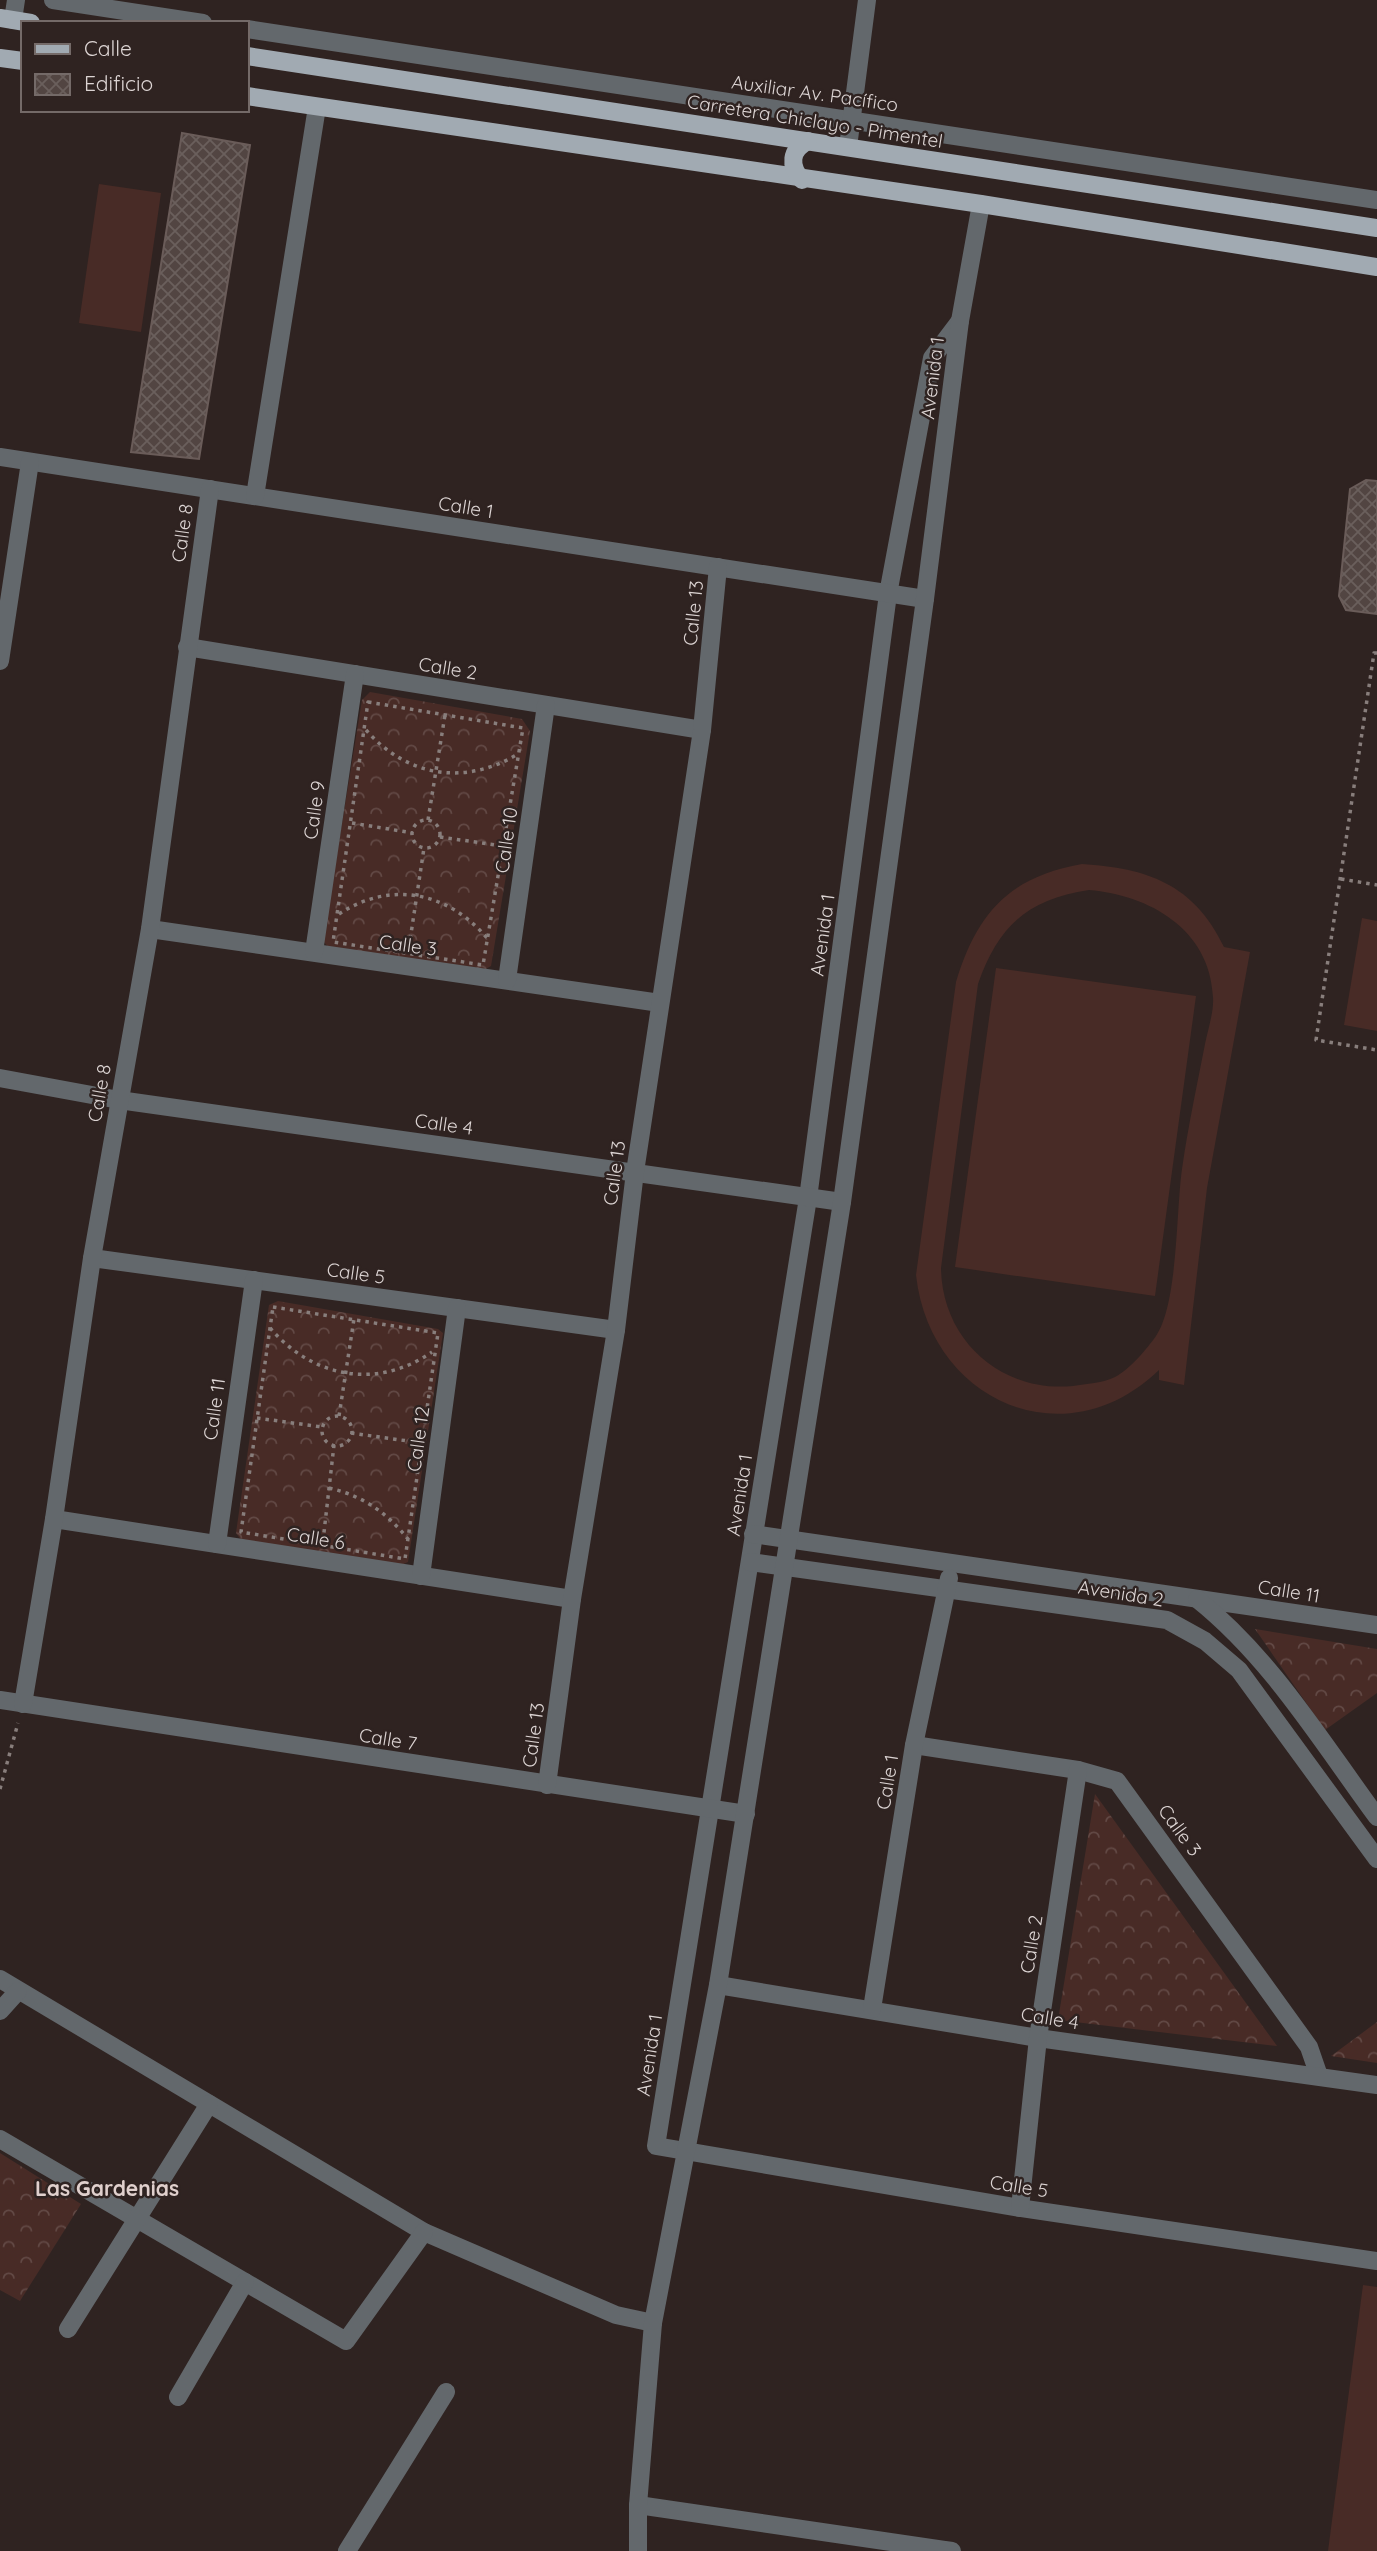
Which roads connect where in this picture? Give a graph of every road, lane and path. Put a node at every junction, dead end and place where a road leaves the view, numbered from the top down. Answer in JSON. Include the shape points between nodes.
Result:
{"nodes":[{"id":1,"x":16,"y":0,"type":"edge"},
{"id":2,"x":53,"y":0,"type":"edge"},
{"id":3,"x":867,"y":0,"type":"edge"},
{"id":4,"x":14,"y":20,"type":"edge"},
{"id":5,"x":190,"y":21,"type":"edge"},
{"id":6,"x":248,"y":29,"type":"edge"},
{"id":7,"x":248,"y":56,"type":"edge"},
{"id":8,"x":0,"y":58,"type":"edge"},
{"id":9,"x":21,"y":61,"type":"edge"},
{"id":10,"x":248,"y":96,"type":"edge"},
{"id":11,"x":317,"y":107,"type":"junction"},
{"id":12,"x":852,"y":119,"type":"junction"},
{"id":13,"x":807,"y":141,"type":"junction"},
{"id":14,"x":848,"y":147,"type":"junction"},
{"id":15,"x":802,"y":180,"type":"junction"},
{"id":16,"x":1377,"y":200,"type":"edge"},
{"id":17,"x":981,"y":204,"type":"junction"},
{"id":18,"x":1377,"y":228,"type":"edge"},
{"id":19,"x":1377,"y":267,"type":"edge"},
{"id":20,"x":960,"y":321,"type":"junction"},
{"id":21,"x":0,"y":457,"type":"edge"},
{"id":22,"x":30,"y":462,"type":"junction"},
{"id":23,"x":210,"y":489,"type":"junction"},
{"id":24,"x":255,"y":496,"type":"junction"},
{"id":25,"x":718,"y":567,"type":"junction"},
{"id":26,"x":888,"y":594,"type":"junction"},
{"id":27,"x":925,"y":599,"type":"junction"},
{"id":28,"x":5,"y":600,"type":"edge"},
{"id":29,"x":187,"y":647,"type":"junction"},
{"id":30,"x":1377,"y":653,"type":"edge"},
{"id":31,"x":0,"y":661,"type":"edge"},
{"id":32,"x":355,"y":674,"type":"junction"},
{"id":33,"x":546,"y":705,"type":"junction"},
{"id":34,"x":445,"y":715,"type":"junction"},
{"id":35,"x":364,"y":729,"type":"junction"},
{"id":36,"x":702,"y":730,"type":"junction"},
{"id":37,"x":519,"y":754,"type":"junction"},
{"id":38,"x":436,"y":773,"type":"junction"},
{"id":39,"x":428,"y":820,"type":"junction"},
{"id":40,"x":350,"y":823,"type":"junction"},
{"id":41,"x":412,"y":833,"type":"junction"},
{"id":42,"x":440,"y":837,"type":"junction"},
{"id":43,"x":503,"y":846,"type":"junction"},
{"id":44,"x":424,"y":848,"type":"junction"},
{"id":45,"x":1340,"y":879,"type":"junction"},
{"id":46,"x":1377,"y":885,"type":"edge"},
{"id":47,"x":417,"y":894,"type":"junction"},
{"id":48,"x":337,"y":915,"type":"junction"},
{"id":49,"x":150,"y":929,"type":"junction"},
{"id":50,"x":488,"y":939,"type":"junction"},
{"id":51,"x":314,"y":953,"type":"junction"},
{"id":52,"x":408,"y":953,"type":"junction"},
{"id":53,"x":507,"y":980,"type":"junction"},
{"id":54,"x":660,"y":1003,"type":"junction"},
{"id":55,"x":1377,"y":1050,"type":"edge"},
{"id":56,"x":0,"y":1078,"type":"edge"},
{"id":57,"x":119,"y":1100,"type":"junction"},
{"id":58,"x":635,"y":1172,"type":"junction"},
{"id":59,"x":808,"y":1198,"type":"junction"},
{"id":60,"x":842,"y":1202,"type":"junction"},
{"id":61,"x":92,"y":1258,"type":"junction"},
{"id":62,"x":254,"y":1280,"type":"junction"},
{"id":63,"x":457,"y":1308,"type":"junction"},
{"id":64,"x":354,"y":1320,"type":"junction"},
{"id":65,"x":270,"y":1328,"type":"junction"},
{"id":66,"x":616,"y":1329,"type":"junction"},
{"id":67,"x":436,"y":1349,"type":"junction"},
{"id":68,"x":345,"y":1374,"type":"junction"},
{"id":69,"x":339,"y":1416,"type":"junction"},
{"id":70,"x":257,"y":1418,"type":"junction"},
{"id":71,"x":322,"y":1427,"type":"junction"},
{"id":72,"x":351,"y":1433,"type":"junction"},
{"id":73,"x":422,"y":1443,"type":"junction"},
{"id":74,"x":334,"y":1445,"type":"junction"},
{"id":75,"x":329,"y":1488,"type":"junction"},
{"id":76,"x":54,"y":1519,"type":"junction"},
{"id":77,"x":753,"y":1534,"type":"junction"},
{"id":78,"x":408,"y":1539,"type":"junction"},
{"id":79,"x":789,"y":1541,"type":"junction"},
{"id":80,"x":216,"y":1544,"type":"junction"},
{"id":81,"x":322,"y":1545,"type":"junction"},
{"id":82,"x":750,"y":1562,"type":"junction"},
{"id":83,"x":952,"y":1564,"type":"junction"},
{"id":84,"x":785,"y":1567,"type":"junction"},
{"id":85,"x":421,"y":1576,"type":"junction"},
{"id":86,"x":947,"y":1590,"type":"junction"},
{"id":87,"x":572,"y":1598,"type":"junction"},
{"id":88,"x":1196,"y":1598,"type":"junction"},
{"id":89,"x":1377,"y":1625,"type":"edge"},
{"id":90,"x":0,"y":1700,"type":"edge"},
{"id":91,"x":23,"y":1704,"type":"junction"},
{"id":92,"x":914,"y":1745,"type":"junction"},
{"id":93,"x":1078,"y":1770,"type":"junction"},
{"id":94,"x":547,"y":1785,"type":"junction"},
{"id":95,"x":0,"y":1789,"type":"edge"},
{"id":96,"x":711,"y":1808,"type":"junction"},
{"id":97,"x":746,"y":1814,"type":"junction"},
{"id":98,"x":1377,"y":1817,"type":"edge"},
{"id":99,"x":1377,"y":1859,"type":"edge"},
{"id":100,"x":0,"y":1979,"type":"edge"},
{"id":101,"x":718,"y":1985,"type":"junction"},
{"id":102,"x":18,"y":1991,"type":"junction"},
{"id":103,"x":872,"y":2009,"type":"junction"},
{"id":104,"x":0,"y":2011,"type":"edge"},
{"id":105,"x":1038,"y":2038,"type":"junction"},
{"id":106,"x":1319,"y":2076,"type":"junction"},
{"id":107,"x":1377,"y":2085,"type":"edge"},
{"id":108,"x":208,"y":2104,"type":"junction"},
{"id":109,"x":0,"y":2139,"type":"edge"},
{"id":110,"x":656,"y":2146,"type":"joint"},
{"id":111,"x":684,"y":2149,"type":"junction"},
{"id":112,"x":1020,"y":2208,"type":"junction"},
{"id":113,"x":137,"y":2219,"type":"junction"},
{"id":114,"x":425,"y":2232,"type":"junction"},
{"id":115,"x":1377,"y":2261,"type":"edge"},
{"id":116,"x":245,"y":2282,"type":"junction"},
{"id":117,"x":653,"y":2323,"type":"junction"},
{"id":118,"x":68,"y":2329,"type":"dead end"},
{"id":119,"x":446,"y":2392,"type":"dead end"},
{"id":120,"x":178,"y":2397,"type":"dead end"},
{"id":121,"x":638,"y":2505,"type":"junction"},
{"id":122,"x":347,"y":2551,"type":"edge"},
{"id":123,"x":638,"y":2551,"type":"edge"},
{"id":124,"x":952,"y":2551,"type":"edge"}],
"edges":[{"from":1,"to":4,"type":"street"},
{"from":2,"to":5,"type":"street"},
{"from":3,"to":12,"type":"street"},
{"from":6,"to":12,"type":"street","name":"Auxiliar Av. Pacífico"},
{"from":7,"to":13,"type":"main road","name":"Carretera Chiclayo - Pimentel"},
{"from":8,"to":9,"type":"main road"},
{"from":10,"to":11,"type":"main road"},
{"from":11,"to":15,"type":"main road"},
{"from":11,"to":24,"type":"street"},
{"from":12,"to":14,"type":"street"},
{"from":12,"to":16,"type":"street","name":"Auxiliar Av. Pacífico"},
{"from":13,"to":14,"type":"main road","name":"Carretera Chiclayo - Pimentel"},
{"from":13,"to":15,"type":"main road","via":[[792,159]]},
{"from":14,"to":18,"type":"main road","name":"Carretera Chiclayo - Pimentel"},
{"from":15,"to":17,"type":"main road"},
{"from":17,"to":19,"type":"main road"},
{"from":17,"to":20,"type":"street"},
{"from":20,"to":26,"type":"street","name":"Avenida 1","via":[[932,358]]},
{"from":20,"to":27,"type":"street","name":"Avenida 1"},
{"from":21,"to":22,"type":"street","name":"Calle 1"},
{"from":22,"to":23,"type":"street","name":"Calle 1"},
{"from":22,"to":28,"type":"street"},
{"from":23,"to":24,"type":"street","name":"Calle 1"},
{"from":23,"to":29,"type":"street","name":"Calle 8"},
{"from":24,"to":25,"type":"street","name":"Calle 1"},
{"from":25,"to":26,"type":"street","name":"Calle 1"},
{"from":25,"to":36,"type":"street","name":"Calle 13"},
{"from":26,"to":27,"type":"street","name":"Calle 1"},
{"from":26,"to":59,"type":"street","name":"Avenida 1"},
{"from":27,"to":60,"type":"street","name":"Avenida 1"},
{"from":28,"to":31,"type":"street"},
{"from":29,"to":32,"type":"street","name":"Calle 2"},
{"from":29,"to":49,"type":"street","name":"Calle 8"},
{"from":30,"to":45,"type":"path"},
{"from":32,"to":33,"type":"street","name":"Calle 2"},
{"from":32,"to":51,"type":"street","name":"Calle 9"},
{"from":33,"to":36,"type":"street","name":"Calle 2"},
{"from":33,"to":53,"type":"street","name":"Calle 10"},
{"from":34,"to":35,"type":"path","via":[[368,702]]},
{"from":34,"to":37,"type":"path","via":[[523,728]]},
{"from":34,"to":38,"type":"path"},
{"from":35,"to":38,"type":"path","via":[[396,758]]},
{"from":35,"to":40,"type":"path"},
{"from":36,"to":54,"type":"street","name":"Calle 13"},
{"from":37,"to":38,"type":"path","via":[[470,774]]},
{"from":37,"to":43,"type":"path"},
{"from":38,"to":39,"type":"path"},
{"from":39,"to":41,"type":"path","via":[[417,824]]},
{"from":39,"to":42,"type":"path","via":[[439,828]]},
{"from":40,"to":41,"type":"path"},
{"from":40,"to":48,"type":"path"},
{"from":41,"to":44,"type":"path"},
{"from":42,"to":43,"type":"path"},
{"from":42,"to":44,"type":"path","via":[[435,845]]},
{"from":43,"to":50,"type":"path"},
{"from":44,"to":47,"type":"path"},
{"from":45,"to":46,"type":"path"},
{"from":45,"to":55,"type":"path","via":[[1316,1040]]},
{"from":47,"to":48,"type":"path","via":[[375,897]]},
{"from":47,"to":50,"type":"path","via":[[457,909]]},
{"from":47,"to":52,"type":"path"},
{"from":48,"to":52,"type":"path","via":[[333,942]]},
{"from":49,"to":51,"type":"street","name":"Calle 3"},
{"from":49,"to":57,"type":"street","name":"Calle 8"},
{"from":50,"to":52,"type":"path","via":[[484,965]]},
{"from":51,"to":53,"type":"street","name":"Calle 3"},
{"from":53,"to":54,"type":"street","name":"Calle 3"},
{"from":54,"to":58,"type":"street","name":"Calle 13"},
{"from":56,"to":57,"type":"street","name":"Calle 4"},
{"from":57,"to":58,"type":"street","name":"Calle 4"},
{"from":57,"to":61,"type":"street","name":"Calle 8"},
{"from":58,"to":59,"type":"street","name":"Calle 4"},
{"from":58,"to":66,"type":"street","name":"Calle 13"},
{"from":59,"to":60,"type":"street","name":"Calle 4"},
{"from":59,"to":77,"type":"street","name":"Avenida 1"},
{"from":60,"to":79,"type":"street","name":"Avenida 1"},
{"from":61,"to":62,"type":"street","name":"Calle 5"},
{"from":61,"to":76,"type":"street","name":"Calle 8"},
{"from":62,"to":63,"type":"street","name":"Calle 5"},
{"from":62,"to":80,"type":"street","name":"Calle 11"},
{"from":63,"to":66,"type":"street","name":"Calle 5"},
{"from":63,"to":85,"type":"street","name":"Calle 12"},
{"from":64,"to":65,"type":"path","via":[[273,1307]]},
{"from":64,"to":67,"type":"path","via":[[438,1333]]},
{"from":64,"to":68,"type":"path"},
{"from":65,"to":68,"type":"path","via":[[311,1363]]},
{"from":65,"to":70,"type":"path"},
{"from":66,"to":87,"type":"street","name":"Calle 13"},
{"from":67,"to":68,"type":"path","via":[[384,1374]]},
{"from":67,"to":73,"type":"path"},
{"from":68,"to":69,"type":"path"},
{"from":69,"to":71,"type":"path","via":[[331,1417]]},
{"from":69,"to":72,"type":"path","via":[[348,1422]]},
{"from":70,"to":71,"type":"path"},
{"from":70,"to":81,"type":"path","via":[[241,1532]]},
{"from":71,"to":74,"type":"path","via":[[323,1436]]},
{"from":72,"to":73,"type":"path"},
{"from":72,"to":74,"type":"path","via":[[345,1443]]},
{"from":73,"to":78,"type":"path"},
{"from":74,"to":75,"type":"path"},
{"from":75,"to":78,"type":"path","via":[[382,1511]]},
{"from":75,"to":81,"type":"path"},
{"from":76,"to":80,"type":"street","name":"Calle 6"},
{"from":76,"to":91,"type":"street","name":"Calle 8"},
{"from":77,"to":79,"type":"street","name":"Avenida 2"},
{"from":77,"to":82,"type":"street","name":"Avenida 1"},
{"from":78,"to":81,"type":"path","via":[[405,1559]]},
{"from":79,"to":83,"type":"street","name":"Avenida 2"},
{"from":79,"to":84,"type":"street","name":"Avenida 1"},
{"from":80,"to":85,"type":"street","name":"Calle 6"},
{"from":82,"to":84,"type":"street","name":"Avenida 2"},
{"from":82,"to":96,"type":"street","name":"Avenida 1"},
{"from":83,"to":86,"type":"street","name":"Calle 1"},
{"from":83,"to":88,"type":"street","name":"Avenida 2"},
{"from":84,"to":86,"type":"street","name":"Avenida 2"},
{"from":84,"to":97,"type":"street","name":"Avenida 1"},
{"from":85,"to":87,"type":"street","name":"Calle 6"},
{"from":86,"to":92,"type":"street","name":"Calle 1"},
{"from":86,"to":99,"type":"street","name":"Avenida 2","via":[[1167,1620],[1205,1641],[1239,1670]]},
{"from":87,"to":94,"type":"street","name":"Calle 13"},
{"from":88,"to":89,"type":"street","name":"Calle 11"},
{"from":88,"to":98,"type":"street","via":[[1259,1655]]},
{"from":90,"to":91,"type":"street","name":"Calle 7"},
{"from":91,"to":94,"type":"street","name":"Calle 7"},
{"from":91,"to":95,"type":"path"},
{"from":92,"to":93,"type":"street","name":"Calle 3"},
{"from":92,"to":103,"type":"street","name":"Calle 1"},
{"from":93,"to":105,"type":"street","name":"Calle 2"},
{"from":93,"to":106,"type":"street","name":"Calle 3","via":[[1117,1782],[1132,1800],[1310,2047]]},
{"from":94,"to":96,"type":"street","name":"Calle 7"},
{"from":96,"to":97,"type":"street","name":"Calle 7"},
{"from":96,"to":110,"type":"street","name":"Avenida 1"},
{"from":97,"to":101,"type":"street","name":"Avenida 1"},
{"from":100,"to":102,"type":"street"},
{"from":101,"to":103,"type":"street","name":"Calle 4"},
{"from":101,"to":111,"type":"street","name":"Avenida 1"},
{"from":102,"to":104,"type":"street"},
{"from":102,"to":108,"type":"street"},
{"from":103,"to":105,"type":"street","name":"Calle 4"},
{"from":105,"to":106,"type":"street","name":"Calle 4"},
{"from":105,"to":112,"type":"street","name":"Calle 2"},
{"from":106,"to":107,"type":"street","name":"Calle 4"},
{"from":108,"to":113,"type":"street"},
{"from":108,"to":114,"type":"street"},
{"from":109,"to":113,"type":"street"},
{"from":110,"to":111,"type":"street","name":"Calle 5"},
{"from":111,"to":112,"type":"street","name":"Calle 5"},
{"from":111,"to":117,"type":"street","name":"Avenida 1"},
{"from":112,"to":115,"type":"street","name":"Calle 5"},
{"from":113,"to":116,"type":"street"},
{"from":113,"to":118,"type":"street"},
{"from":114,"to":116,"type":"street","via":[[346,2341]]},
{"from":114,"to":117,"type":"street","via":[[616,2315]]},
{"from":116,"to":120,"type":"street"},
{"from":117,"to":121,"type":"street","name":"Avenida 1"},
{"from":119,"to":122,"type":"street"},
{"from":121,"to":123,"type":"street","name":"Avenida 1"},
{"from":121,"to":124,"type":"street"}]}
